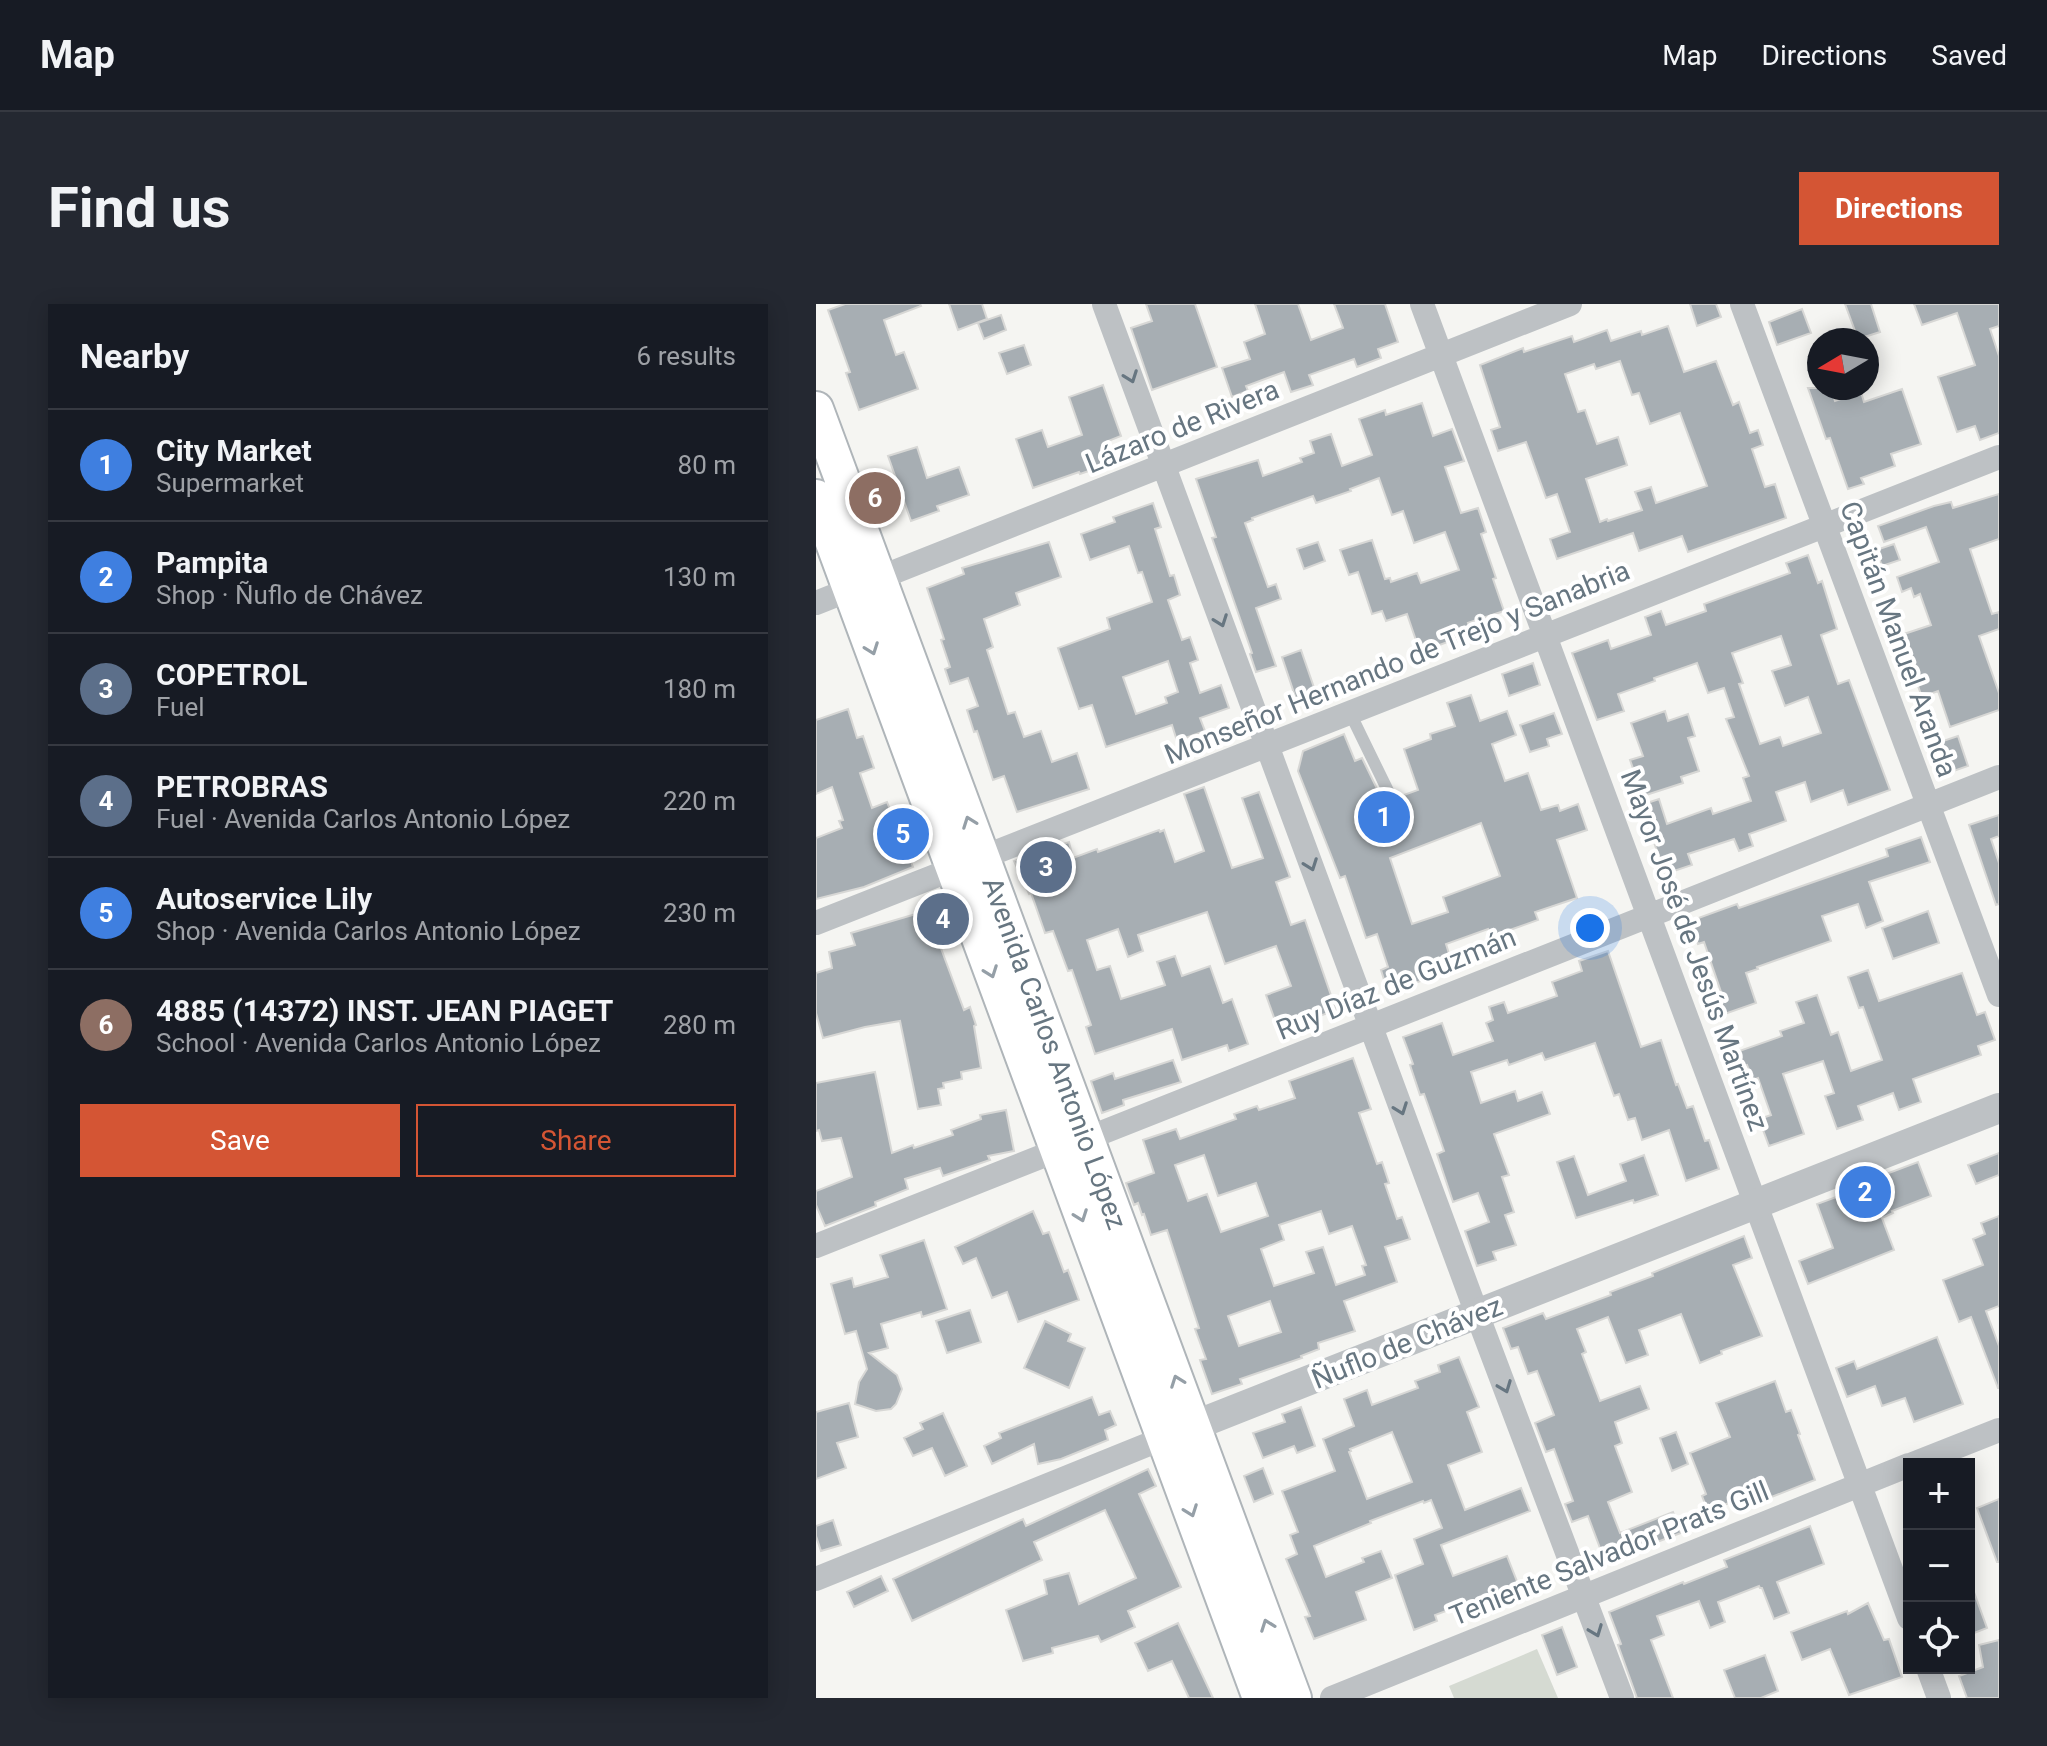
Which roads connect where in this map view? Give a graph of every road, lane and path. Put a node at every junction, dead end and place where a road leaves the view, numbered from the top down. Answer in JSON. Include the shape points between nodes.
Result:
{"nodes":[{"id":1,"x":1104,"y":304,"type":"edge"},
{"id":2,"x":1422,"y":304,"type":"edge"},
{"id":3,"x":1570,"y":304,"type":"edge"},
{"id":4,"x":1742,"y":304,"type":"edge"},
{"id":5,"x":1441,"y":355,"type":"junction"},
{"id":6,"x":816,"y":409,"type":"edge"},
{"id":7,"x":1999,"y":457,"type":"edge"},
{"id":8,"x":1163,"y":465,"type":"junction"},
{"id":9,"x":816,"y":497,"type":"edge"},
{"id":10,"x":1824,"y":526,"type":"junction"},
{"id":11,"x":864,"y":584,"type":"junction"},
{"id":12,"x":816,"y":603,"type":"edge"},
{"id":13,"x":1546,"y":636,"type":"junction"},
{"id":14,"x":1350,"y":713,"type":"junction"},
{"id":15,"x":1267,"y":746,"type":"junction"},
{"id":16,"x":1999,"y":777,"type":"edge"},
{"id":17,"x":1390,"y":795,"type":"dead end"},
{"id":18,"x":1928,"y":805,"type":"junction"},
{"id":19,"x":968,"y":863,"type":"junction"},
{"id":20,"x":1650,"y":915,"type":"junction"},
{"id":21,"x":816,"y":923,"type":"edge"},
{"id":22,"x":1999,"y":995,"type":"edge"},
{"id":23,"x":1370,"y":1026,"type":"junction"},
{"id":24,"x":1999,"y":1108,"type":"edge"},
{"id":25,"x":1072,"y":1144,"type":"junction"},
{"id":26,"x":1757,"y":1204,"type":"junction"},
{"id":27,"x":816,"y":1246,"type":"edge"},
{"id":28,"x":1477,"y":1314,"type":"junction"},
{"id":29,"x":1999,"y":1430,"type":"edge"},
{"id":30,"x":1178,"y":1432,"type":"junction"},
{"id":31,"x":1929,"y":1458,"type":"edge"},
{"id":32,"x":1903,"y":1468,"type":"edge"},
{"id":33,"x":1859,"y":1485,"type":"junction"},
{"id":34,"x":816,"y":1579,"type":"edge"},
{"id":35,"x":1583,"y":1595,"type":"junction"},
{"id":36,"x":1903,"y":1602,"type":"edge"},
{"id":37,"x":1930,"y":1674,"type":"edge"},
{"id":38,"x":1260,"y":1698,"type":"edge"},
{"id":39,"x":1294,"y":1698,"type":"edge"},
{"id":40,"x":1332,"y":1698,"type":"edge"},
{"id":41,"x":1622,"y":1698,"type":"edge"},
{"id":42,"x":1939,"y":1698,"type":"edge"}],
"edges":[{"from":1,"to":8,"type":"street","one_way":true},
{"from":2,"to":5,"type":"street","name":"Mayor José de Jesús Martínez"},
{"from":3,"to":5,"type":"street","name":"Lázaro de Rivera"},
{"from":4,"to":10,"type":"street","name":"Capitán Manuel Aranda"},
{"from":5,"to":8,"type":"street","name":"Lázaro de Rivera"},
{"from":5,"to":13,"type":"street","name":"Mayor José de Jesús Martínez"},
{"from":6,"to":11,"type":"main road","name":"Avenida Carlos Antonio López"},
{"from":7,"to":10,"type":"street","name":"Monseñor Hernando de Trejo y Sanabria"},
{"from":8,"to":11,"type":"street","name":"Lázaro de Rivera"},
{"from":8,"to":15,"type":"street","one_way":true},
{"from":9,"to":11,"type":"main road","name":"Avenida Carlos Antonio López"},
{"from":10,"to":13,"type":"street","name":"Monseñor Hernando de Trejo y Sanabria"},
{"from":10,"to":18,"type":"street","name":"Capitán Manuel Aranda"},
{"from":11,"to":12,"type":"street","name":"Lázaro de Rivera"},
{"from":11,"to":19,"type":"main road","name":"Avenida Carlos Antonio López"},
{"from":13,"to":14,"type":"street","name":"Monseñor Hernando de Trejo y Sanabria"},
{"from":13,"to":20,"type":"street","name":"Mayor José de Jesús Martínez"},
{"from":14,"to":15,"type":"street","name":"Monseñor Hernando de Trejo y Sanabria"},
{"from":14,"to":17,"type":"lane"},
{"from":15,"to":19,"type":"street","name":"Monseñor Hernando de Trejo y Sanabria"},
{"from":15,"to":23,"type":"street","one_way":true},
{"from":16,"to":18,"type":"street","name":"Ruy Díaz de Guzmán"},
{"from":18,"to":20,"type":"street","name":"Ruy Díaz de Guzmán"},
{"from":18,"to":22,"type":"street","name":"Capitán Manuel Aranda"},
{"from":19,"to":21,"type":"street","name":"Monseñor Hernando de Trejo y Sanabria"},
{"from":19,"to":25,"type":"main road","name":"Avenida Carlos Antonio López"},
{"from":20,"to":23,"type":"street","name":"Ruy Díaz de Guzmán"},
{"from":20,"to":26,"type":"street","name":"Mayor José de Jesús Martínez"},
{"from":23,"to":25,"type":"street","name":"Ruy Díaz de Guzmán"},
{"from":23,"to":28,"type":"street","one_way":true},
{"from":24,"to":26,"type":"street","name":"Ñuflo de Chávez"},
{"from":25,"to":27,"type":"street","name":"Ruy Díaz de Guzmán"},
{"from":25,"to":30,"type":"main road","name":"Avenida Carlos Antonio López"},
{"from":26,"to":28,"type":"street","name":"Ñuflo de Chávez"},
{"from":26,"to":33,"type":"street","name":"Mayor José de Jesús Martínez"},
{"from":28,"to":30,"type":"street","name":"Ñuflo de Chávez"},
{"from":28,"to":35,"type":"street","one_way":true},
{"from":29,"to":31,"type":"street","name":"Teniente Salvador Prats Gill"},
{"from":30,"to":34,"type":"street","name":"Ñuflo de Chávez"},
{"from":30,"to":38,"type":"main road","name":"Avenida Carlos Antonio López","one_way":true},
{"from":39,"to":30,"type":"main road","name":"Avenida Carlos Antonio López","one_way":true},
{"from":32,"to":33,"type":"street","name":"Teniente Salvador Prats Gill"},
{"from":33,"to":35,"type":"street","name":"Teniente Salvador Prats Gill"},
{"from":33,"to":36,"type":"street","name":"Mayor José de Jesús Martínez"},
{"from":35,"to":40,"type":"street","name":"Teniente Salvador Prats Gill"},
{"from":35,"to":41,"type":"street","one_way":true},
{"from":37,"to":42,"type":"street"}]}
